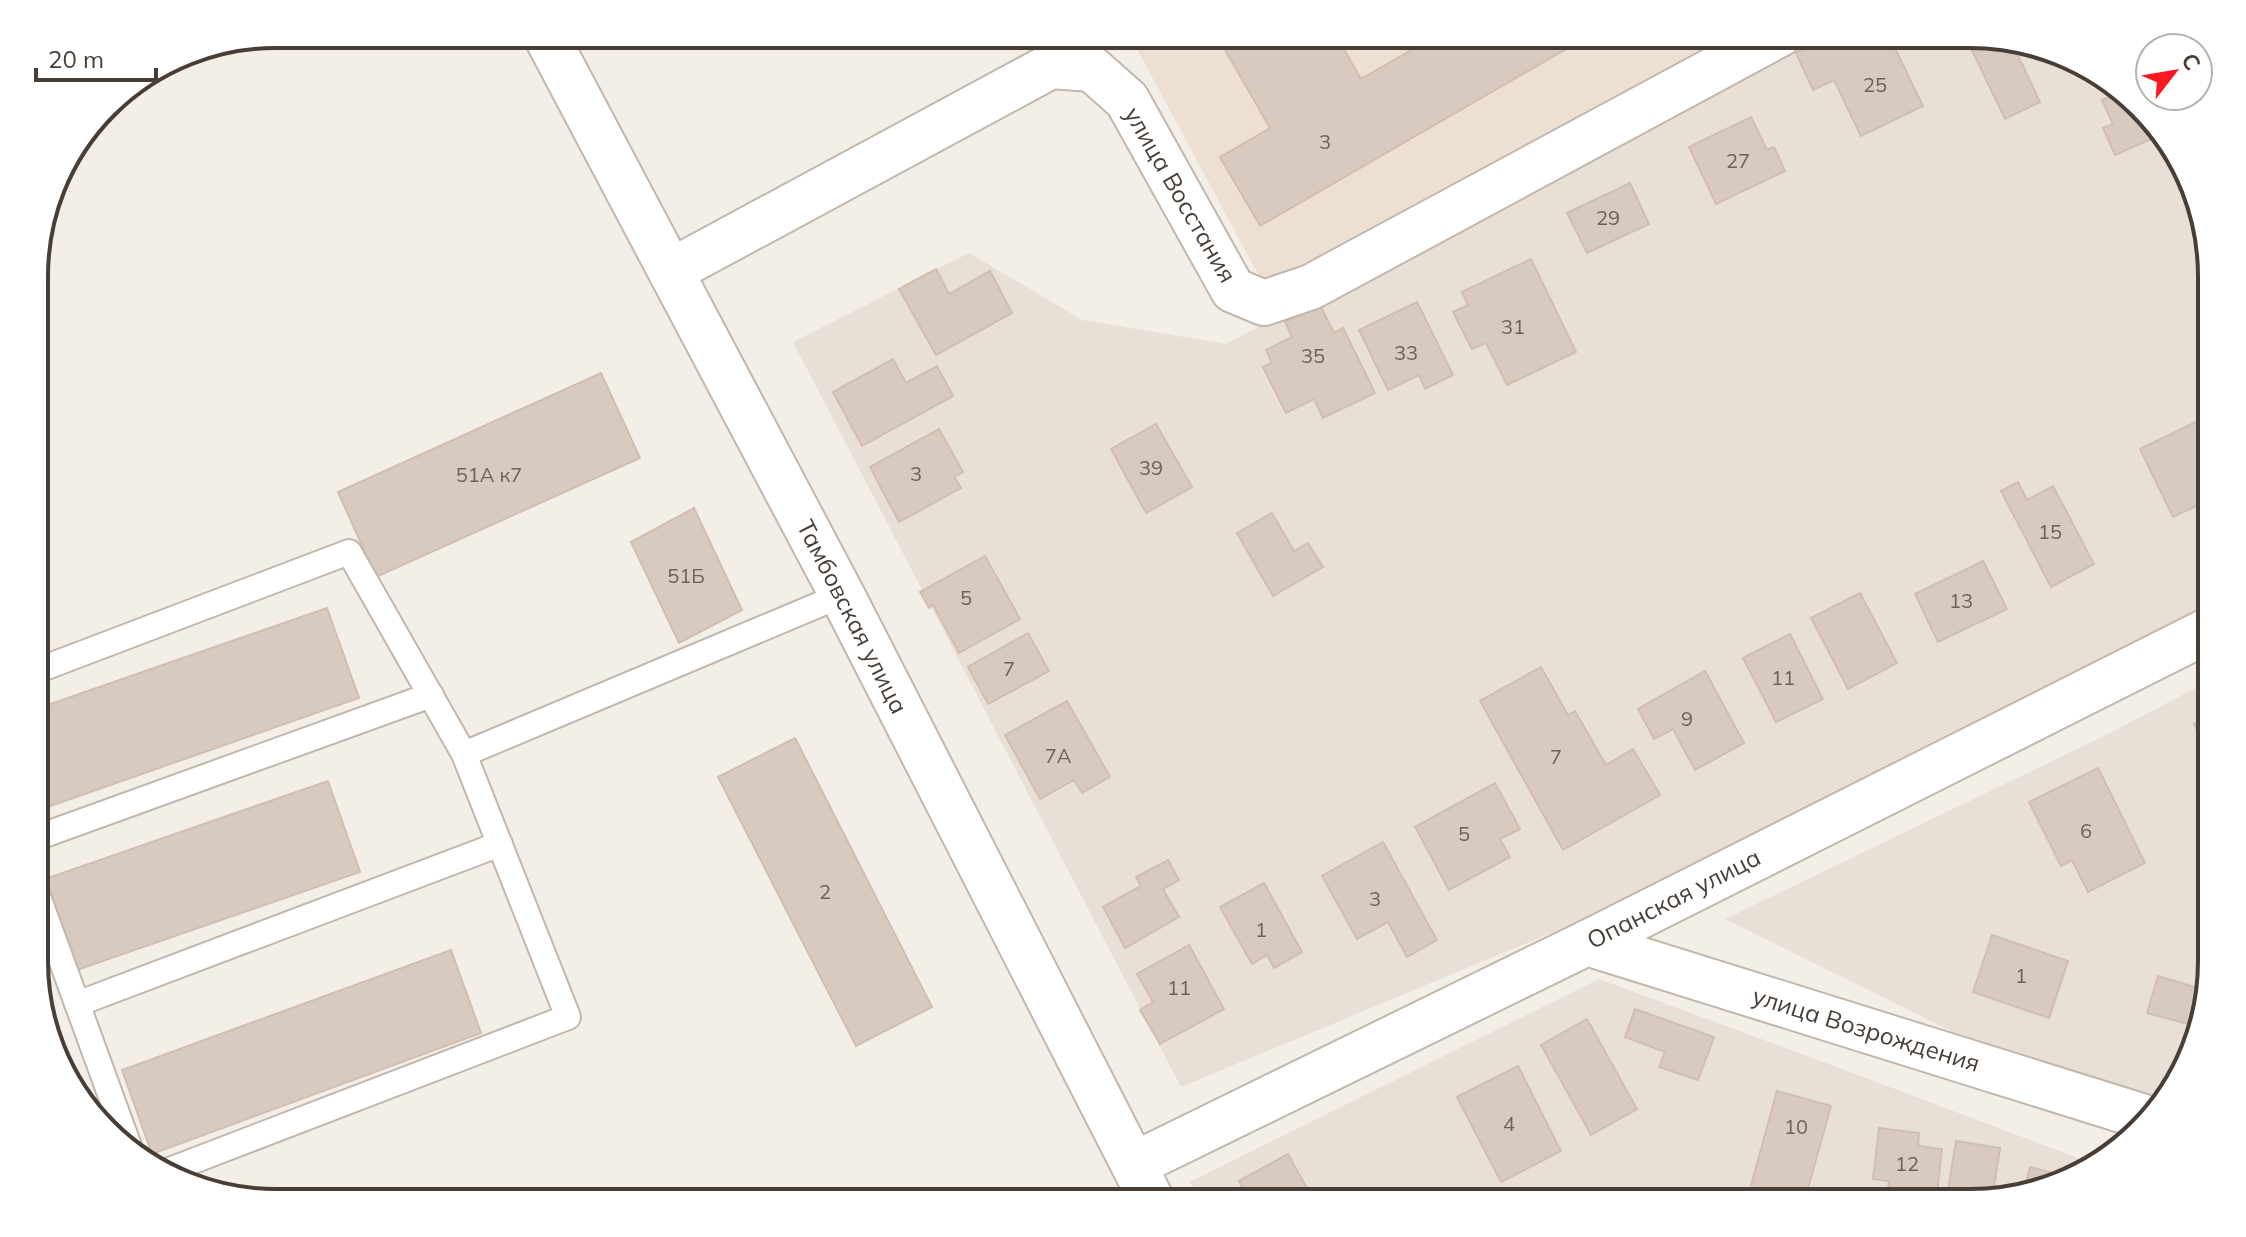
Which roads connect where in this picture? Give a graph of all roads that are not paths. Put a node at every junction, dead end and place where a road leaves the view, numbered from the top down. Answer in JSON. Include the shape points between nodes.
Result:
{"nodes":[{"id":1,"x":552,"y":48,"type":"edge"},
{"id":2,"x":1754,"y":48,"type":"edge"},
{"id":3,"x":671,"y":271,"type":"junction"},
{"id":4,"x":842,"y":595,"type":"junction"},
{"id":5,"x":2198,"y":636,"type":"edge"},
{"id":6,"x":48,"y":666,"type":"edge"},
{"id":7,"x":431,"y":695,"type":"junction"},
{"id":8,"x":464,"y":754,"type":"junction"},
{"id":9,"x":48,"y":834,"type":"edge"},
{"id":10,"x":500,"y":844,"type":"junction"},
{"id":11,"x":48,"y":924,"type":"edge"},
{"id":12,"x":1587,"y":943,"type":"junction"},
{"id":13,"x":77,"y":1004,"type":"junction"},
{"id":14,"x":2137,"y":1115,"type":"edge"},
{"id":15,"x":123,"y":1129,"type":"edge"},
{"id":16,"x":1135,"y":1164,"type":"junction"},
{"id":17,"x":179,"y":1167,"type":"edge"},
{"id":18,"x":1147,"y":1189,"type":"edge"}],
"edges":[{"from":1,"to":3,"type":"street","name":"Тамбовская улица"},
{"from":2,"to":3,"type":"street","name":"улица Восстания","via":[[1311,287],[1264,303],[1233,290],[1127,100],[1092,69],[1051,66]]},
{"from":3,"to":4,"type":"street","name":"Тамбовская улица"},
{"from":4,"to":8,"type":"lane"},
{"from":4,"to":16,"type":"street","name":"Тамбовская улица"},
{"from":5,"to":12,"type":"street","name":"Опанская улица"},
{"from":6,"to":7,"type":"lane","via":[[349,552]]},
{"from":7,"to":8,"type":"lane"},
{"from":7,"to":9,"type":"lane"},
{"from":8,"to":10,"type":"lane"},
{"from":10,"to":13,"type":"lane"},
{"from":10,"to":17,"type":"lane","via":[[568,1017]]},
{"from":11,"to":13,"type":"lane"},
{"from":12,"to":14,"type":"street","name":"улица Возрождения"},
{"from":12,"to":16,"type":"street","name":"Опанская улица"},
{"from":13,"to":15,"type":"lane"},
{"from":16,"to":18,"type":"street","name":"Тамбовская улица"}]}
